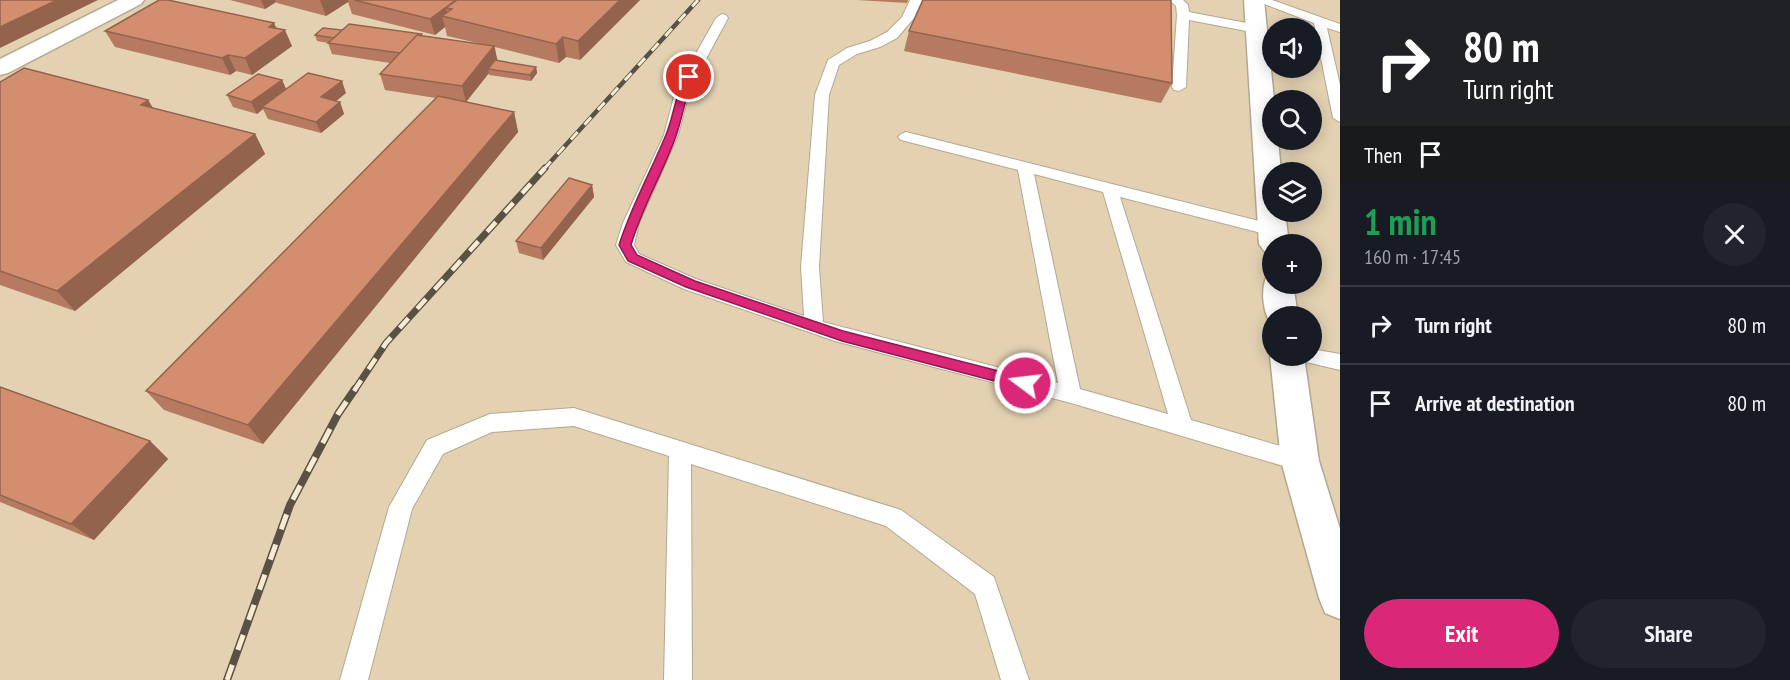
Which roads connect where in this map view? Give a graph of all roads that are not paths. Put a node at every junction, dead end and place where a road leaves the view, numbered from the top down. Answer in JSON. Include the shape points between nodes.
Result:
{"nodes":[{"id":1,"x":134,"y":0,"type":"edge"},
{"id":2,"x":916,"y":0,"type":"edge"},
{"id":3,"x":1175,"y":0,"type":"edge"},
{"id":4,"x":1254,"y":0,"type":"edge"},
{"id":5,"x":1260,"y":0,"type":"edge"},
{"id":6,"x":1184,"y":15,"type":"junction"},
{"id":7,"x":722,"y":18,"type":"dead end"},
{"id":8,"x":1316,"y":18,"type":"edge"},
{"id":9,"x":1322,"y":20,"type":"edge"},
{"id":10,"x":1322,"y":28,"type":"edge"},
{"id":11,"x":1340,"y":28,"type":"edge"},
{"id":12,"x":1257,"y":29,"type":"junction"},
{"id":13,"x":1334,"y":66,"type":"edge"},
{"id":14,"x":0,"y":68,"type":"edge"},
{"id":15,"x":1179,"y":87,"type":"dead end"},
{"id":16,"x":1340,"y":118,"type":"edge"},
{"id":17,"x":906,"y":137,"type":"dead end"},
{"id":18,"x":1025,"y":168,"type":"junction"},
{"id":19,"x":1110,"y":189,"type":"junction"},
{"id":20,"x":1264,"y":234,"type":"edge"},
{"id":21,"x":1274,"y":234,"type":"edge"},
{"id":22,"x":814,"y":326,"type":"junction"},
{"id":23,"x":1322,"y":359,"type":"edge"},
{"id":24,"x":1340,"y":362,"type":"edge"},
{"id":25,"x":1288,"y":366,"type":"edge"},
{"id":26,"x":1071,"y":395,"type":"junction"},
{"id":27,"x":1182,"y":426,"type":"junction"},
{"id":28,"x":680,"y":451,"type":"junction"},
{"id":29,"x":1300,"y":461,"type":"junction"},
{"id":30,"x":1340,"y":598,"type":"edge"},
{"id":31,"x":354,"y":680,"type":"edge"},
{"id":32,"x":678,"y":680,"type":"edge"},
{"id":33,"x":1015,"y":680,"type":"edge"}],
"edges":[{"from":1,"to":14,"type":"street"},
{"from":2,"to":22,"type":"lane","via":[[908,18],[892,35],[832,63],[822,95],[810,267]]},
{"from":3,"to":6,"type":"lane","via":[[1182,5]]},
{"from":4,"to":12,"type":"street"},
{"from":5,"to":8,"type":"lane"},
{"from":6,"to":12,"type":"lane"},
{"from":6,"to":15,"type":"lane"},
{"from":7,"to":22,"type":"lane","via":[[684,89],[671,135],[625,245],[632,258],[690,284]]},
{"from":9,"to":11,"type":"lane"},
{"from":10,"to":13,"type":"lane"},
{"from":12,"to":21,"type":"street"},
{"from":13,"to":16,"type":"lane"},
{"from":17,"to":18,"type":"lane"},
{"from":18,"to":19,"type":"lane"},
{"from":18,"to":26,"type":"lane"},
{"from":19,"to":20,"type":"lane"},
{"from":19,"to":27,"type":"lane"},
{"from":22,"to":26,"type":"lane"},
{"from":23,"to":24,"type":"lane"},
{"from":25,"to":29,"type":"street"},
{"from":26,"to":27,"type":"lane"},
{"from":27,"to":29,"type":"lane"},
{"from":28,"to":31,"type":"lane","via":[[574,417],[490,423],[435,447],[401,507]]},
{"from":28,"to":32,"type":"lane"},
{"from":28,"to":33,"type":"lane","via":[[893,518],[985,586]]},
{"from":29,"to":30,"type":"street"}]}
